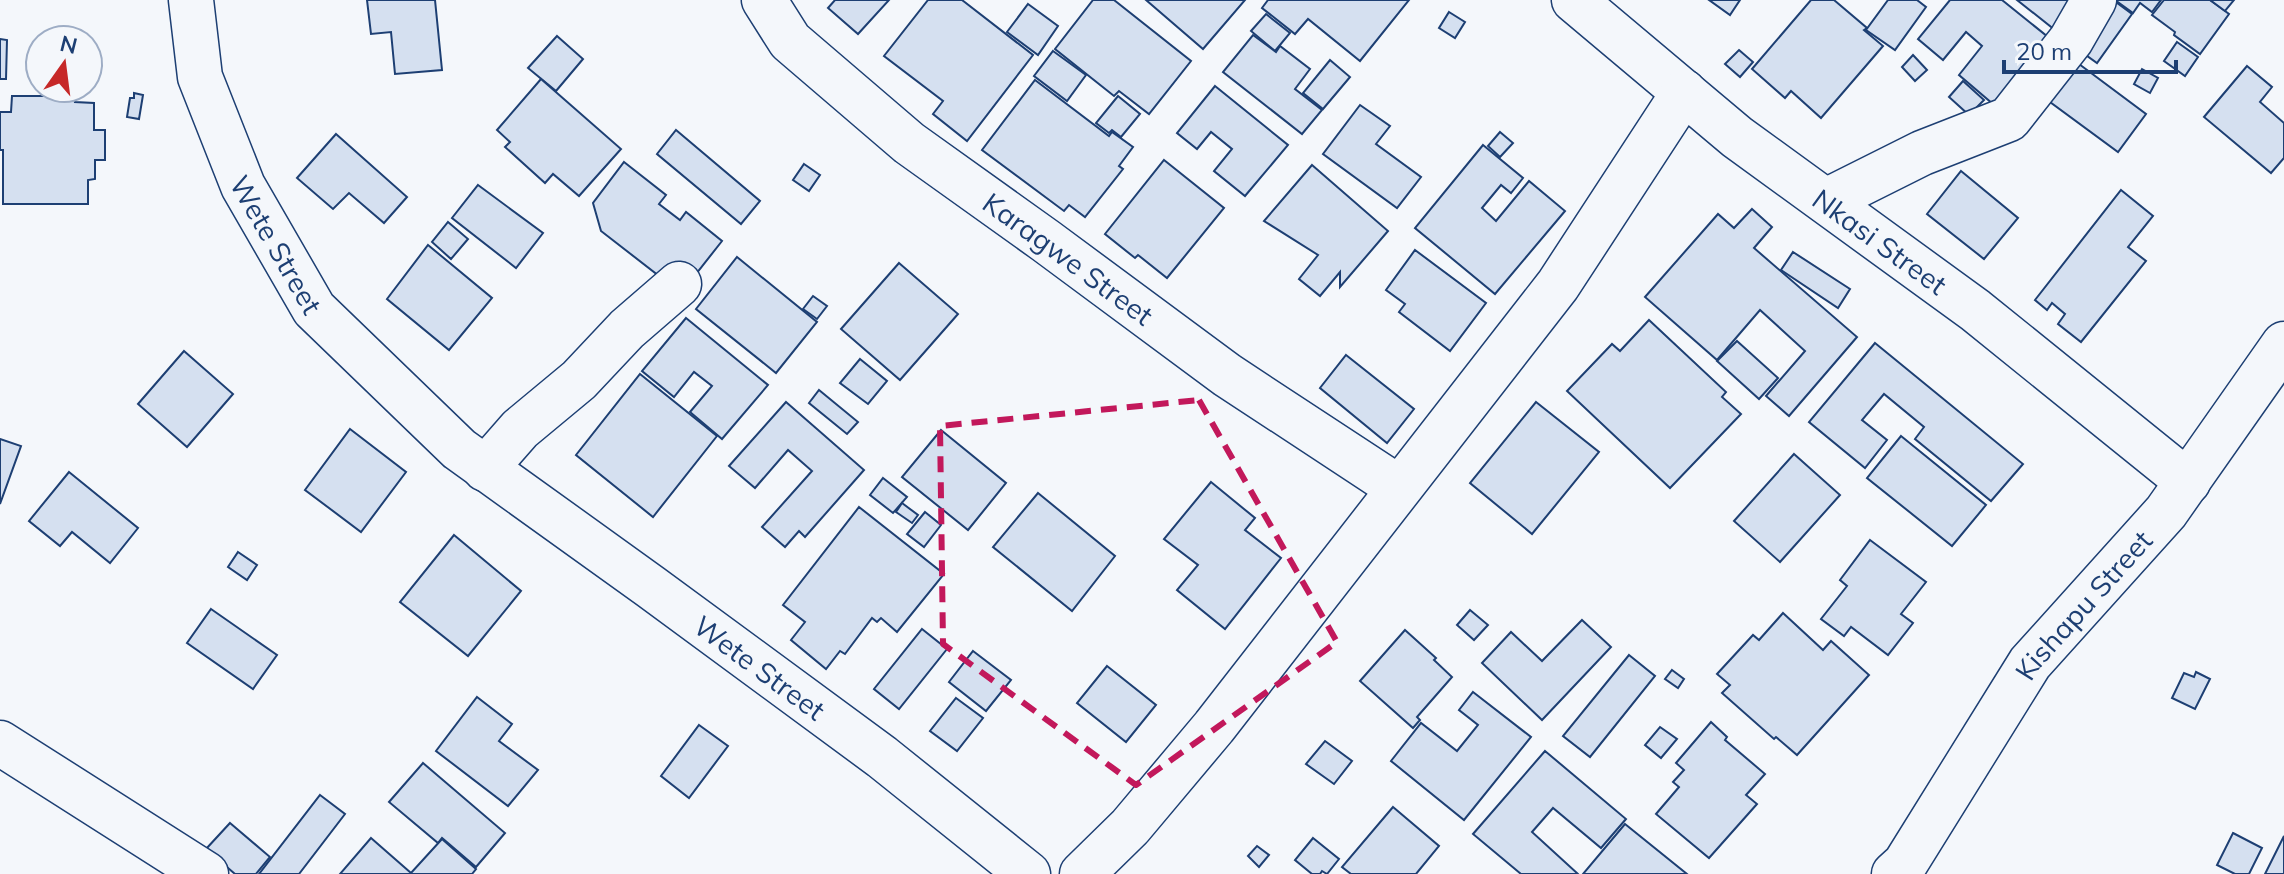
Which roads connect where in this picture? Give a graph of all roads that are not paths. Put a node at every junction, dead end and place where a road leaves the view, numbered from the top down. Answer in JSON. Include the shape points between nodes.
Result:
{"nodes":[{"id":1,"x":191,"y":0,"type":"edge"},
{"id":2,"x":764,"y":0,"type":"edge"},
{"id":3,"x":1574,"y":0,"type":"edge"},
{"id":4,"x":2094,"y":0,"type":"edge"},
{"id":5,"x":1684,"y":92,"type":"junction"},
{"id":6,"x":1826,"y":201,"type":"junction"},
{"id":7,"x":679,"y":284,"type":"dead end"},
{"id":8,"x":2284,"y":344,"type":"edge"},
{"id":9,"x":485,"y":469,"type":"junction"},
{"id":10,"x":2188,"y":482,"type":"junction"},
{"id":11,"x":1399,"y":488,"type":"junction"},
{"id":12,"x":0,"y":743,"type":"edge"},
{"id":13,"x":206,"y":874,"type":"edge"},
{"id":14,"x":1028,"y":874,"type":"edge"},
{"id":15,"x":1082,"y":874,"type":"edge"},
{"id":16,"x":1894,"y":874,"type":"edge"}],
"edges":[{"from":1,"to":9,"type":"street","name":"Wete Street","via":[[200,77],[243,186],[314,309]]},
{"from":2,"to":11,"type":"street","name":"Karagwe Street","via":[[790,41],[909,143],[1227,375]]},
{"from":3,"to":5,"type":"street","name":"Nkasi Street"},
{"from":4,"to":6,"type":"street","via":[[2071,40],[2009,119],[1922,153]]},
{"from":5,"to":6,"type":"street","name":"Nkasi Street"},
{"from":5,"to":11,"type":"street","via":[[1558,285]]},
{"from":6,"to":10,"type":"street","name":"Nkasi Street","via":[[1975,310]]},
{"from":7,"to":9,"type":"street","via":[[520,429]]},
{"from":8,"to":10,"type":"street","name":"Kishapu Street"},
{"from":9,"to":14,"type":"street","name":"Wete Street","via":[[882,757]]},
{"from":10,"to":16,"type":"street","name":"Kishapu Street","via":[[2030,663]]},
{"from":11,"to":15,"type":"street","via":[[1214,727],[1130,827]]},
{"from":12,"to":13,"type":"street"}]}
